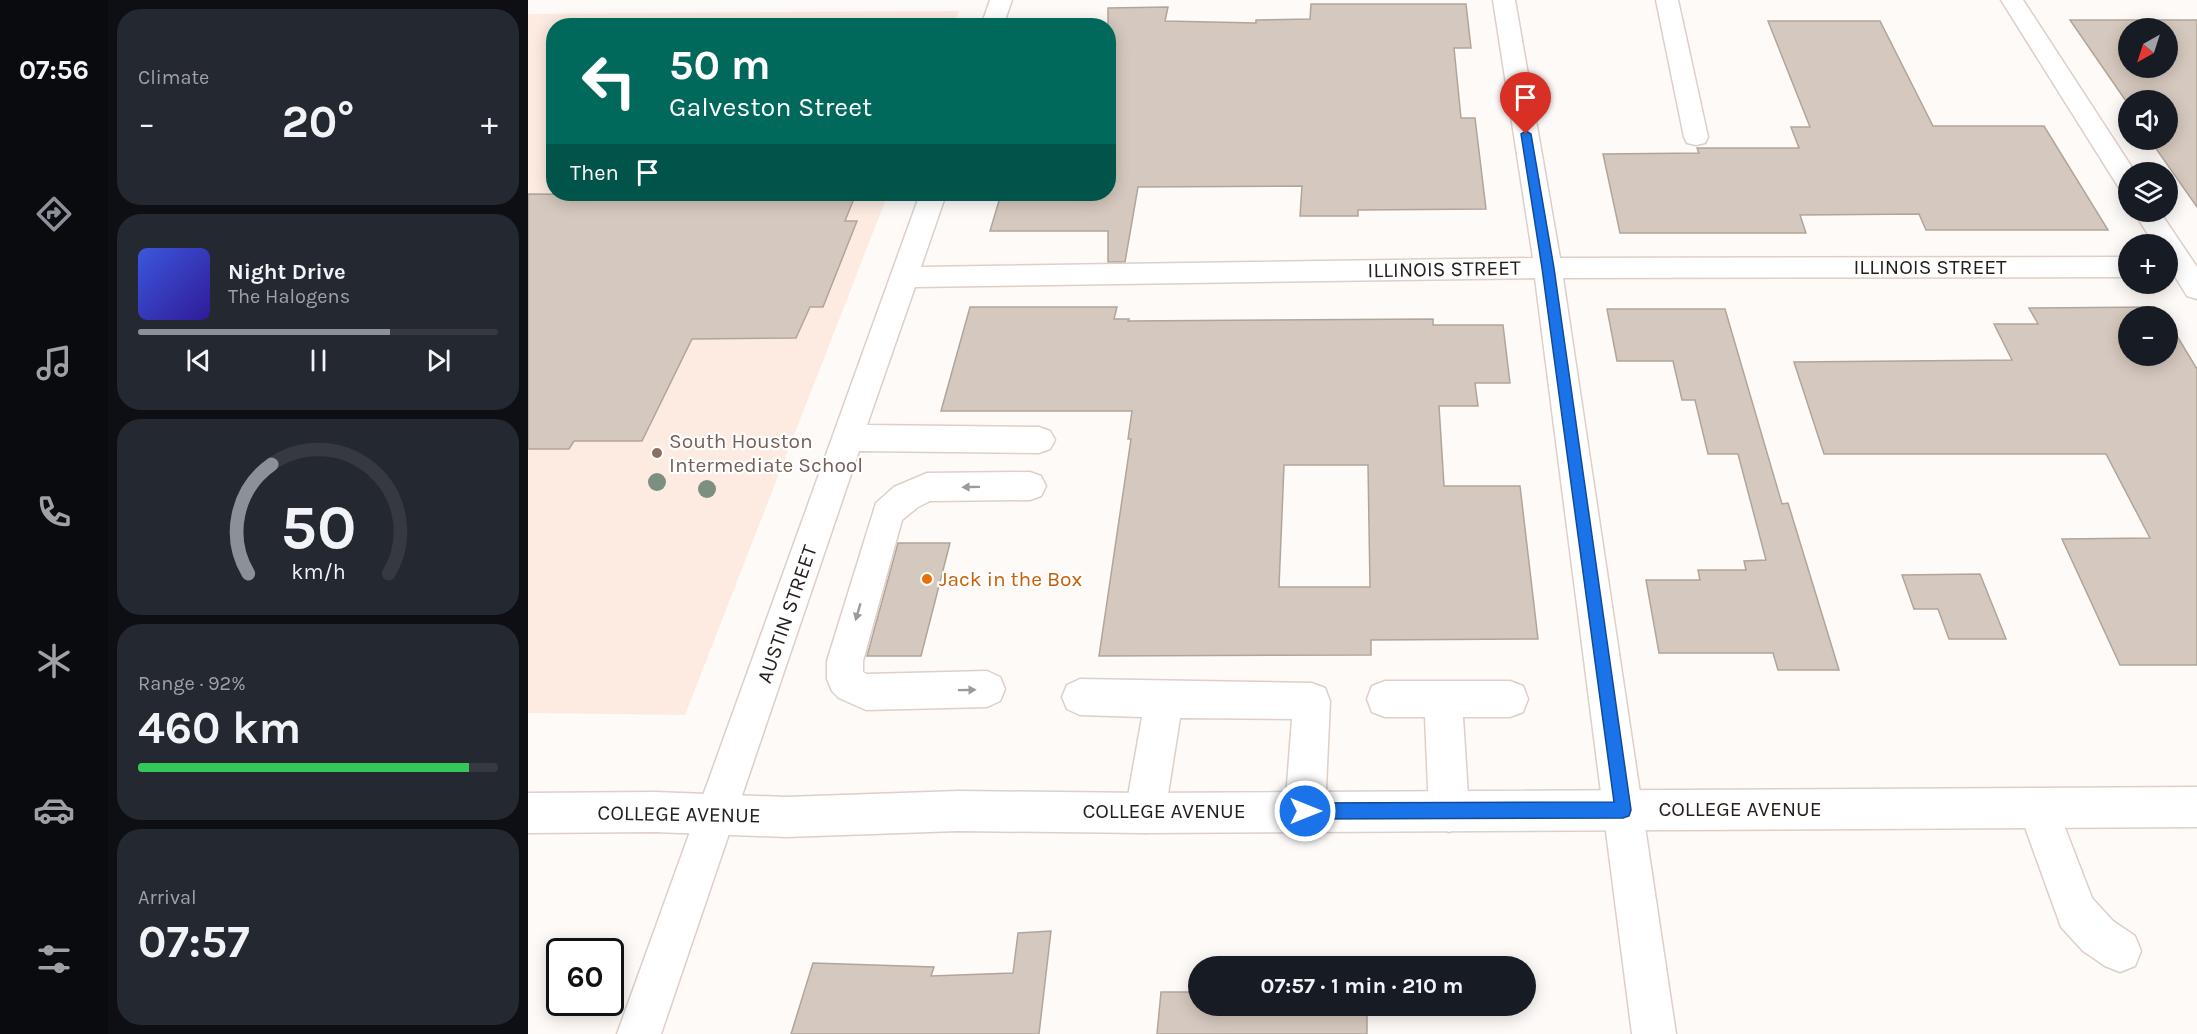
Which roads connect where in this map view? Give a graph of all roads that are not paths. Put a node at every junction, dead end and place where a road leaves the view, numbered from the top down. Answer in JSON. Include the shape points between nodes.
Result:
{"nodes":[{"id":1,"x":1000,"y":0,"type":"edge"},
{"id":2,"x":1504,"y":0,"type":"edge"},
{"id":3,"x":1667,"y":0,"type":"edge"},
{"id":4,"x":2012,"y":0,"type":"edge"},
{"id":5,"x":994,"y":18,"type":"edge"},
{"id":6,"x":1696,"y":137,"type":"dead end"},
{"id":7,"x":2118,"y":166,"type":"edge"},
{"id":8,"x":931,"y":201,"type":"edge"},
{"id":9,"x":2153,"y":222,"type":"edge"},
{"id":10,"x":2118,"y":267,"type":"edge"},
{"id":11,"x":1548,"y":268,"type":"junction"},
{"id":12,"x":2186,"y":273,"type":"edge"},
{"id":13,"x":904,"y":277,"type":"junction"},
{"id":14,"x":848,"y":438,"type":"junction"},
{"id":15,"x":1039,"y":440,"type":"dead end"},
{"id":16,"x":1030,"y":486,"type":"dead end"},
{"id":17,"x":987,"y":689,"type":"dead end"},
{"id":18,"x":1080,"y":697,"type":"dead end"},
{"id":19,"x":1385,"y":699,"type":"dead end"},
{"id":20,"x":1510,"y":699,"type":"dead end"},
{"id":21,"x":1164,"y":700,"type":"junction"},
{"id":22,"x":1443,"y":700,"type":"junction"},
{"id":23,"x":2197,"y":807,"type":"edge"},
{"id":24,"x":2038,"y":808,"type":"junction"},
{"id":25,"x":1623,"y":810,"type":"junction"},
{"id":26,"x":1305,"y":811,"type":"junction"},
{"id":27,"x":1449,"y":812,"type":"junction"},
{"id":28,"x":528,"y":813,"type":"edge"},
{"id":29,"x":1145,"y":813,"type":"junction"},
{"id":30,"x":717,"y":814,"type":"junction"},
{"id":31,"x":2120,"y":951,"type":"dead end"},
{"id":32,"x":639,"y":1034,"type":"edge"},
{"id":33,"x":1654,"y":1034,"type":"edge"}],
"edges":[{"from":1,"to":5,"type":"street"},
{"from":2,"to":11,"type":"street"},
{"from":3,"to":6,"type":"street"},
{"from":4,"to":7,"type":"street"},
{"from":8,"to":13,"type":"street","name":"AUSTIN STREET"},
{"from":9,"to":12,"type":"street"},
{"from":10,"to":11,"type":"street","name":"ILLINOIS STREET"},
{"from":11,"to":13,"type":"street","name":"ILLINOIS STREET"},
{"from":11,"to":25,"type":"street"},
{"from":13,"to":14,"type":"street","name":"AUSTIN STREET"},
{"from":14,"to":15,"type":"street"},
{"from":14,"to":30,"type":"street","name":"AUSTIN STREET"},
{"from":16,"to":17,"type":"street","one_way":true,"via":[[927,487],[906,497],[888,513],[845,661],[844,679],[866,692]]},
{"from":18,"to":21,"type":"street"},
{"from":19,"to":22,"type":"street"},
{"from":20,"to":22,"type":"street"},
{"from":21,"to":26,"type":"street","via":[[1312,701]]},
{"from":21,"to":29,"type":"street"},
{"from":22,"to":27,"type":"street"},
{"from":23,"to":24,"type":"street","name":"COLLEGE AVENUE"},
{"from":24,"to":25,"type":"street","name":"COLLEGE AVENUE"},
{"from":24,"to":31,"type":"street","via":[[2076,912],[2098,936]]},
{"from":25,"to":27,"type":"street","name":"COLLEGE AVENUE"},
{"from":25,"to":33,"type":"street"},
{"from":26,"to":27,"type":"street","name":"COLLEGE AVENUE"},
{"from":26,"to":29,"type":"street","name":"COLLEGE AVENUE"},
{"from":28,"to":30,"type":"street","name":"COLLEGE AVENUE"},
{"from":29,"to":30,"type":"street","name":"COLLEGE AVENUE","via":[[958,812],[786,817]]},
{"from":30,"to":32,"type":"street","name":"AUSTIN STREET"}]}
